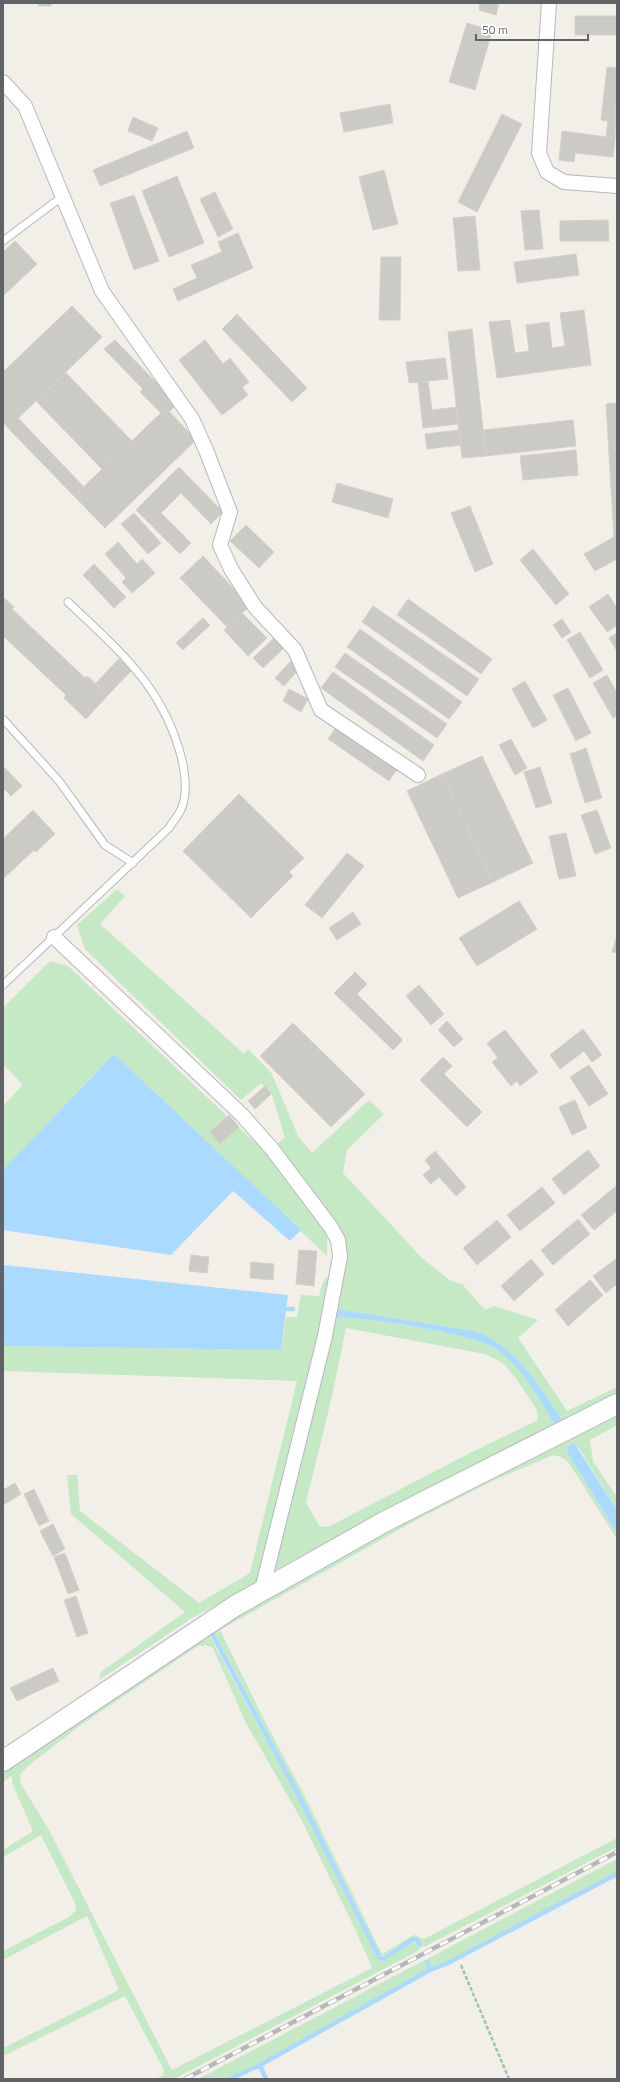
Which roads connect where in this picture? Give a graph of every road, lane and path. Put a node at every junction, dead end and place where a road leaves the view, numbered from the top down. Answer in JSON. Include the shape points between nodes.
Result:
{"nodes":[{"id":1,"x":549,"y":3,"type":"edge"},
{"id":2,"x":3,"y":82,"type":"edge"},
{"id":3,"x":617,"y":186,"type":"edge"},
{"id":4,"x":63,"y":196,"type":"junction"},
{"id":5,"x":4,"y":237,"type":"edge"},
{"id":6,"x":68,"y":602,"type":"dead end"},
{"id":7,"x":3,"y":719,"type":"edge"},
{"id":8,"x":418,"y":775,"type":"dead end"},
{"id":9,"x":133,"y":863,"type":"junction"},
{"id":10,"x":54,"y":937,"type":"junction"},
{"id":11,"x":3,"y":985,"type":"edge"},
{"id":12,"x":617,"y":1404,"type":"edge"},
{"id":13,"x":262,"y":1590,"type":"junction"},
{"id":14,"x":3,"y":1761,"type":"edge"},
{"id":15,"x":461,"y":1965,"type":"dead end"},
{"id":16,"x":509,"y":2079,"type":"edge"}],
"edges":[{"from":1,"to":3,"type":"street","via":[[539,153],[547,172],[564,182]]},
{"from":2,"to":4,"type":"street","via":[[25,106]]},
{"from":4,"to":5,"type":"lane"},
{"from":4,"to":8,"type":"street","via":[[102,291],[192,419],[230,512],[220,545],[231,569],[256,606],[295,650],[322,710]]},
{"from":6,"to":9,"type":"lane","via":[[122,654],[149,685],[164,710],[177,742],[186,776],[182,807],[169,828]]},
{"from":7,"to":9,"type":"lane","via":[[59,781],[105,845]]},
{"from":9,"to":10,"type":"lane"},
{"from":10,"to":11,"type":"lane"},
{"from":10,"to":13,"type":"street","via":[[242,1115],[272,1149],[338,1240],[340,1257],[325,1336]]},
{"from":12,"to":13,"type":"main road","via":[[384,1522]]},
{"from":13,"to":14,"type":"main road"},
{"from":15,"to":16,"type":"path"}]}
